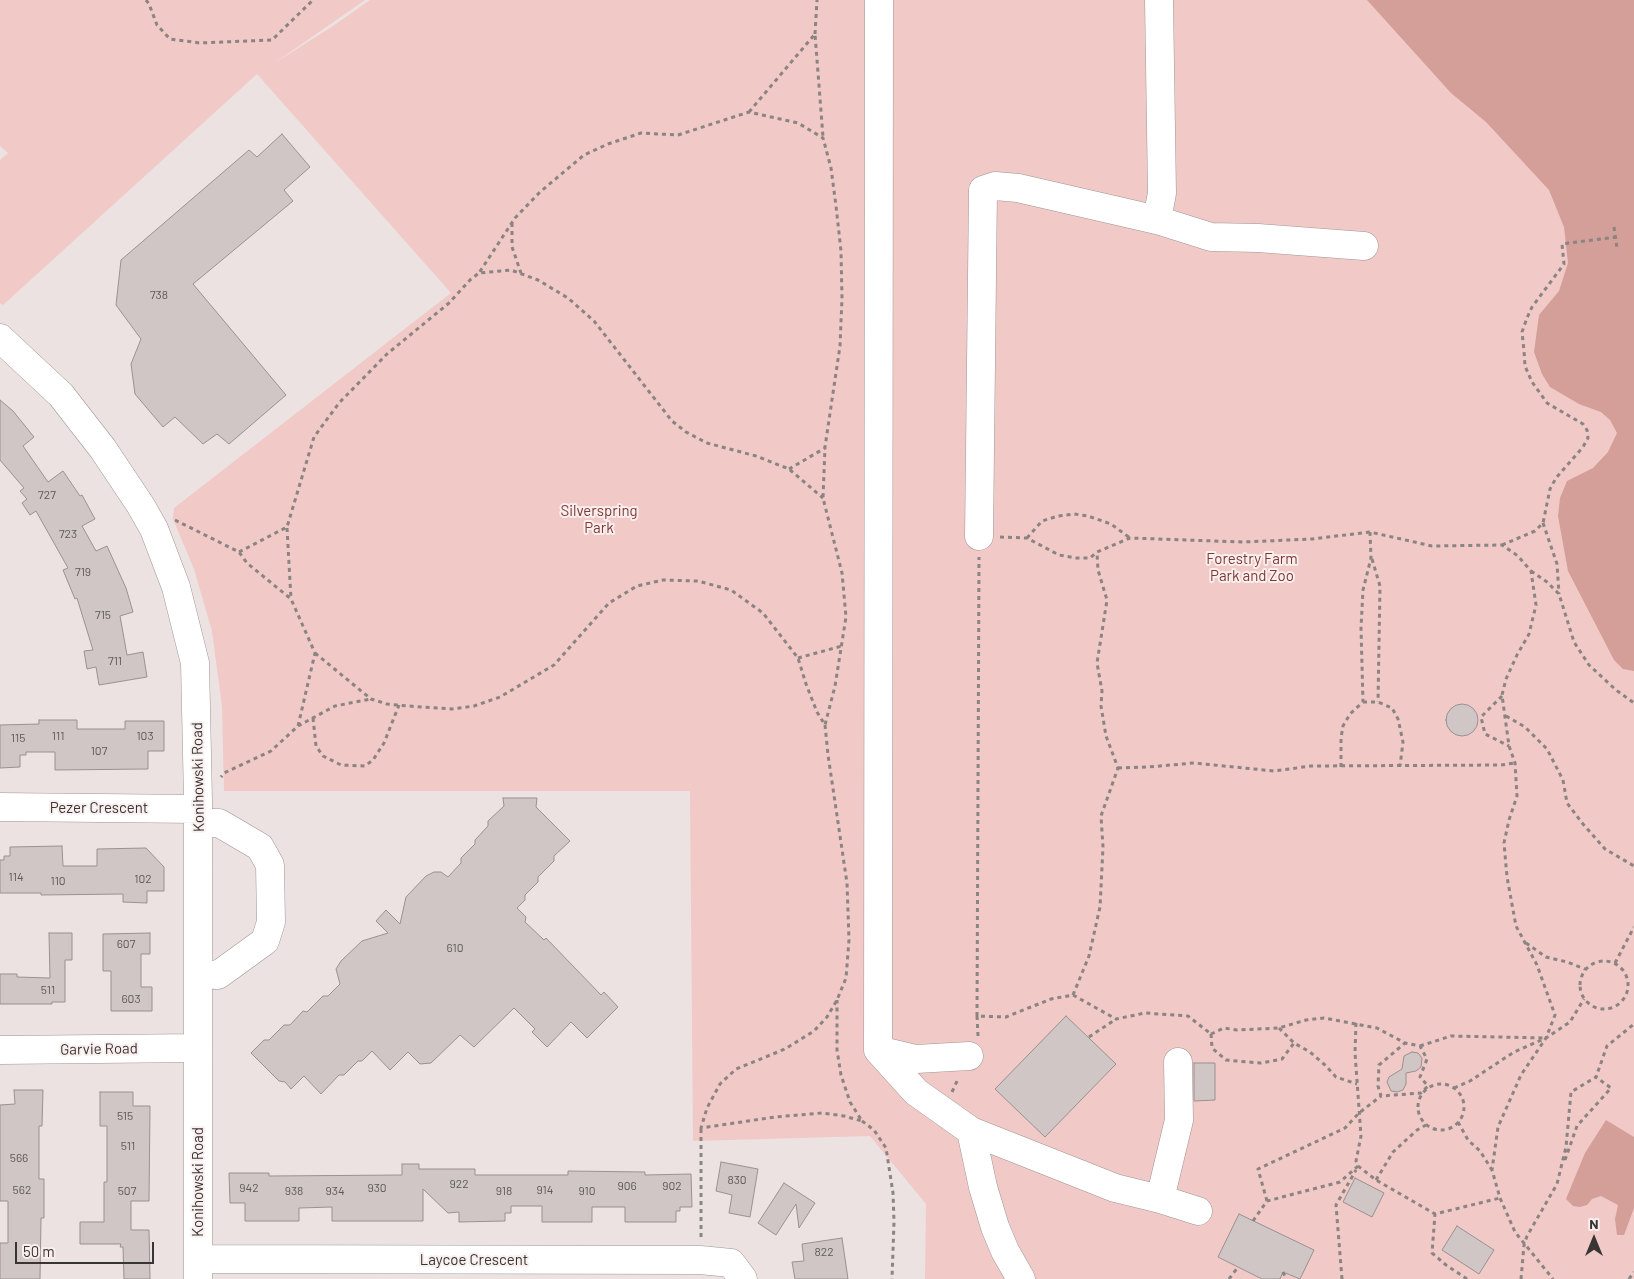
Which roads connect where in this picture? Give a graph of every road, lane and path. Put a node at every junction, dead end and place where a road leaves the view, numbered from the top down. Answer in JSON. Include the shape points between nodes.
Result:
{"nodes":[{"id":1,"x":146,"y":0,"type":"edge"},
{"id":2,"x":313,"y":0,"type":"edge"},
{"id":3,"x":817,"y":0,"type":"edge"},
{"id":4,"x":879,"y":0,"type":"edge"},
{"id":5,"x":1159,"y":0,"type":"edge"},
{"id":6,"x":815,"y":34,"type":"junction"},
{"id":7,"x":749,"y":112,"type":"junction"},
{"id":8,"x":823,"y":138,"type":"junction"},
{"id":9,"x":1157,"y":220,"type":"junction"},
{"id":10,"x":512,"y":222,"type":"junction"},
{"id":11,"x":1614,"y":227,"type":"dead end"},
{"id":12,"x":1616,"y":237,"type":"junction"},
{"id":13,"x":1364,"y":246,"type":"dead end"},
{"id":14,"x":1617,"y":248,"type":"dead end"},
{"id":15,"x":479,"y":273,"type":"junction"},
{"id":16,"x":521,"y":274,"type":"junction"},
{"id":17,"x":0,"y":338,"type":"edge"},
{"id":18,"x":825,"y":448,"type":"junction"},
{"id":19,"x":789,"y":468,"type":"junction"},
{"id":20,"x":823,"y":498,"type":"junction"},
{"id":21,"x":170,"y":520,"type":"dead end"},
{"id":22,"x":1543,"y":523,"type":"junction"},
{"id":23,"x":288,"y":527,"type":"junction"},
{"id":24,"x":1370,"y":532,"type":"junction"},
{"id":25,"x":979,"y":536,"type":"junction"},
{"id":26,"x":1027,"y":538,"type":"junction"},
{"id":27,"x":1130,"y":538,"type":"junction"},
{"id":28,"x":1502,"y":545,"type":"junction"},
{"id":29,"x":238,"y":552,"type":"junction"},
{"id":30,"x":1097,"y":552,"type":"junction"},
{"id":31,"x":1371,"y":558,"type":"junction"},
{"id":32,"x":1531,"y":571,"type":"junction"},
{"id":33,"x":1559,"y":594,"type":"junction"},
{"id":34,"x":291,"y":600,"type":"junction"},
{"id":35,"x":842,"y":646,"type":"junction"},
{"id":36,"x":315,"y":653,"type":"junction"},
{"id":37,"x":798,"y":658,"type":"junction"},
{"id":38,"x":1502,"y":696,"type":"junction"},
{"id":39,"x":372,"y":699,"type":"junction"},
{"id":40,"x":1363,"y":702,"type":"junction"},
{"id":41,"x":1378,"y":702,"type":"junction"},
{"id":42,"x":1634,"y":703,"type":"edge"},
{"id":43,"x":399,"y":705,"type":"junction"},
{"id":44,"x":1506,"y":715,"type":"junction"},
{"id":45,"x":313,"y":718,"type":"junction"},
{"id":46,"x":825,"y":725,"type":"junction"},
{"id":47,"x":298,"y":726,"type":"junction"},
{"id":48,"x":1509,"y":746,"type":"junction"},
{"id":49,"x":1515,"y":763,"type":"junction"},
{"id":50,"x":1400,"y":766,"type":"junction"},
{"id":51,"x":1341,"y":767,"type":"junction"},
{"id":52,"x":1118,"y":768,"type":"junction"},
{"id":53,"x":198,"y":806,"type":"junction"},
{"id":54,"x":0,"y":807,"type":"edge"},
{"id":55,"x":1634,"y":866,"type":"edge"},
{"id":56,"x":1634,"y":927,"type":"edge"},
{"id":57,"x":1526,"y":943,"type":"junction"},
{"id":58,"x":1615,"y":963,"type":"junction"},
{"id":59,"x":1585,"y":969,"type":"junction"},
{"id":60,"x":198,"y":974,"type":"junction"},
{"id":61,"x":1073,"y":995,"type":"junction"},
{"id":62,"x":1584,"y":999,"type":"junction"},
{"id":63,"x":837,"y":1000,"type":"junction"},
{"id":64,"x":977,"y":1016,"type":"junction"},
{"id":65,"x":1116,"y":1019,"type":"junction"},
{"id":66,"x":1356,"y":1023,"type":"junction"},
{"id":67,"x":1634,"y":1024,"type":"edge"},
{"id":68,"x":1279,"y":1028,"type":"junction"},
{"id":69,"x":1211,"y":1034,"type":"junction"},
{"id":70,"x":1089,"y":1037,"type":"dead end"},
{"id":71,"x":1546,"y":1038,"type":"junction"},
{"id":72,"x":1294,"y":1044,"type":"junction"},
{"id":73,"x":1405,"y":1044,"type":"junction"},
{"id":74,"x":1420,"y":1046,"type":"junction"},
{"id":75,"x":198,"y":1048,"type":"junction"},
{"id":76,"x":0,"y":1050,"type":"edge"},
{"id":77,"x":878,"y":1050,"type":"junction"},
{"id":78,"x":969,"y":1056,"type":"junction"},
{"id":79,"x":1178,"y":1062,"type":"dead end"},
{"id":80,"x":1596,"y":1077,"type":"junction"},
{"id":81,"x":1357,"y":1084,"type":"junction"},
{"id":82,"x":1454,"y":1088,"type":"junction"},
{"id":83,"x":1421,"y":1093,"type":"junction"},
{"id":84,"x":1381,"y":1096,"type":"junction"},
{"id":85,"x":948,"y":1099,"type":"dead end"},
{"id":86,"x":1359,"y":1113,"type":"junction"},
{"id":87,"x":862,"y":1121,"type":"junction"},
{"id":88,"x":1458,"y":1122,"type":"junction"},
{"id":89,"x":1426,"y":1125,"type":"junction"},
{"id":90,"x":701,"y":1128,"type":"junction"},
{"id":91,"x":971,"y":1131,"type":"junction"},
{"id":92,"x":1358,"y":1166,"type":"junction"},
{"id":93,"x":1492,"y":1170,"type":"junction"},
{"id":94,"x":1376,"y":1180,"type":"junction"},
{"id":95,"x":1558,"y":1180,"type":"junction"},
{"id":96,"x":1500,"y":1198,"type":"junction"},
{"id":97,"x":1160,"y":1199,"type":"junction"},
{"id":98,"x":1267,"y":1201,"type":"junction"},
{"id":99,"x":1198,"y":1211,"type":"dead end"},
{"id":100,"x":1435,"y":1214,"type":"junction"},
{"id":101,"x":1253,"y":1221,"type":"dead end"},
{"id":102,"x":700,"y":1242,"type":"dead end"},
{"id":103,"x":1524,"y":1245,"type":"junction"},
{"id":104,"x":1005,"y":1251,"type":"junction"},
{"id":105,"x":1238,"y":1267,"type":"dead end"},
{"id":106,"x":198,"y":1269,"type":"edge"},
{"id":107,"x":1283,"y":1272,"type":"dead end"},
{"id":108,"x":1634,"y":1272,"type":"edge"},
{"id":109,"x":743,"y":1279,"type":"edge"},
{"id":110,"x":892,"y":1279,"type":"edge"},
{"id":111,"x":1003,"y":1279,"type":"edge"},
{"id":112,"x":1022,"y":1279,"type":"edge"},
{"id":113,"x":1229,"y":1279,"type":"edge"},
{"id":114,"x":1286,"y":1279,"type":"edge"},
{"id":115,"x":1342,"y":1279,"type":"edge"},
{"id":116,"x":1467,"y":1279,"type":"edge"},
{"id":117,"x":1521,"y":1279,"type":"edge"},
{"id":118,"x":1553,"y":1279,"type":"edge"},
{"id":119,"x":1629,"y":1279,"type":"edge"}],
"edges":[{"from":1,"to":2,"type":"path","via":[[157,25],[170,39],[200,43],[272,40]]},
{"from":3,"to":6,"type":"path"},
{"from":4,"to":77,"type":"street"},
{"from":5,"to":9,"type":"street","via":[[1162,193]]},
{"from":6,"to":7,"type":"path"},
{"from":6,"to":8,"type":"path"},
{"from":7,"to":8,"type":"path","via":[[798,123]]},
{"from":7,"to":10,"type":"path","via":[[678,135],[640,133],[584,155],[540,192]]},
{"from":8,"to":18,"type":"path","via":[[836,206],[842,298],[840,346]]},
{"from":9,"to":13,"type":"street","via":[[1211,237]]},
{"from":9,"to":25,"type":"street","via":[[1018,188],[996,186],[983,190]]},
{"from":10,"to":15,"type":"path"},
{"from":10,"to":16,"type":"path","via":[[512,248]]},
{"from":11,"to":12,"type":"path"},
{"from":12,"to":14,"type":"path"},
{"from":12,"to":22,"type":"path","via":[[1562,244],[1564,264],[1532,307],[1522,332],[1525,366],[1532,382],[1546,403],[1583,424],[1588,438],[1550,489]]},
{"from":15,"to":16,"type":"path","via":[[511,270]]},
{"from":15,"to":23,"type":"path","via":[[449,304],[387,354],[334,410],[314,437]]},
{"from":16,"to":19,"type":"path","via":[[568,298],[594,322],[672,421],[686,432],[707,443]]},
{"from":17,"to":53,"type":"street","name":"Konihowski Road","via":[[61,396],[79,418],[103,449],[154,529],[176,587],[195,663]]},
{"from":18,"to":19,"type":"path"},
{"from":18,"to":20,"type":"path"},
{"from":19,"to":20,"type":"path"},
{"from":20,"to":35,"type":"path","via":[[842,572],[846,617]]},
{"from":21,"to":29,"type":"path"},
{"from":22,"to":28,"type":"path","via":[[1534,531]]},
{"from":22,"to":33,"type":"path","via":[[1557,564]]},
{"from":23,"to":29,"type":"path"},
{"from":23,"to":34,"type":"path"},
{"from":24,"to":27,"type":"path","via":[[1243,542]]},
{"from":24,"to":28,"type":"path","via":[[1432,546]]},
{"from":24,"to":31,"type":"path"},
{"from":25,"to":26,"type":"path"},
{"from":25,"to":64,"type":"path"},
{"from":26,"to":27,"type":"path","via":[[1042,522],[1074,514],[1111,524]]},
{"from":26,"to":30,"type":"path","via":[[1059,555],[1090,558]]},
{"from":27,"to":30,"type":"path"},
{"from":28,"to":32,"type":"path"},
{"from":29,"to":34,"type":"path"},
{"from":30,"to":52,"type":"path","via":[[1098,570],[1107,600],[1097,663],[1101,706],[1106,736]]},
{"from":31,"to":40,"type":"path","via":[[1363,590]]},
{"from":31,"to":41,"type":"path","via":[[1380,586]]},
{"from":32,"to":33,"type":"path"},
{"from":32,"to":38,"type":"path","via":[[1536,605],[1529,634],[1506,679]]},
{"from":33,"to":42,"type":"path","via":[[1574,642],[1589,666]]},
{"from":34,"to":36,"type":"path"},
{"from":35,"to":37,"type":"path"},
{"from":35,"to":46,"type":"path"},
{"from":36,"to":39,"type":"path"},
{"from":36,"to":47,"type":"path"},
{"from":37,"to":43,"type":"path","via":[[763,613],[731,590],[698,581],[663,580],[638,586],[610,603],[554,665],[500,697],[452,709]]},
{"from":37,"to":46,"type":"path","via":[[817,712]]},
{"from":38,"to":44,"type":"path"},
{"from":38,"to":48,"type":"path","via":[[1481,717],[1485,734]]},
{"from":39,"to":43,"type":"path"},
{"from":39,"to":45,"type":"path","via":[[334,706]]},
{"from":40,"to":41,"type":"path"},
{"from":40,"to":51,"type":"path","via":[[1343,726]]},
{"from":41,"to":50,"type":"path","via":[[1392,708],[1398,719],[1403,742]]},
{"from":43,"to":45,"type":"path","via":[[384,744],[365,766],[341,764],[323,756],[316,746]]},
{"from":44,"to":48,"type":"path"},
{"from":44,"to":55,"type":"path","via":[[1525,727],[1547,749],[1563,780],[1566,803],[1582,824],[1605,849]]},
{"from":45,"to":47,"type":"path"},
{"from":46,"to":63,"type":"path","via":[[848,902],[846,978]]},
{"from":47,"to":53,"type":"path","via":[[271,751],[224,773]]},
{"from":48,"to":49,"type":"path"},
{"from":49,"to":50,"type":"path","via":[[1501,766]]},
{"from":49,"to":57,"type":"path","via":[[1517,796],[1504,844],[1516,926]]},
{"from":50,"to":51,"type":"path"},
{"from":51,"to":52,"type":"path","via":[[1311,766],[1274,771],[1194,763]]},
{"from":52,"to":61,"type":"path","via":[[1101,816],[1100,907],[1089,956]]},
{"from":53,"to":54,"type":"street","name":"Pezer Crescent"},
{"from":53,"to":60,"type":"street","name":"Konihowski Road"},
{"from":53,"to":60,"type":"street","name":"Pezer Crescent","via":[[260,848],[270,866],[270,922],[265,941],[218,975]]},
{"from":56,"to":58,"type":"path"},
{"from":57,"to":59,"type":"path","via":[[1546,957]]},
{"from":57,"to":71,"type":"path","via":[[1556,1015]]},
{"from":58,"to":59,"type":"path","via":[[1599,961]]},
{"from":58,"to":62,"type":"path","via":[[1626,974],[1628,990],[1625,997],[1613,1008],[1605,1009],[1597,1008]]},
{"from":59,"to":62,"type":"path","via":[[1580,984]]},
{"from":60,"to":75,"type":"street","name":"Konihowski Road"},
{"from":61,"to":64,"type":"path","via":[[1051,999],[1006,1016]]},
{"from":61,"to":65,"type":"path"},
{"from":62,"to":71,"type":"path","via":[[1570,1022]]},
{"from":63,"to":87,"type":"path","via":[[837,1050],[841,1075],[850,1102]]},
{"from":63,"to":90,"type":"path","via":[[814,1031],[785,1049],[736,1069],[720,1084]]},
{"from":64,"to":78,"type":"path","via":[[978,1042]]},
{"from":65,"to":69,"type":"path","via":[[1145,1014],[1188,1016]]},
{"from":65,"to":70,"type":"path"},
{"from":66,"to":68,"type":"path","via":[[1324,1018]]},
{"from":66,"to":73,"type":"path","via":[[1377,1028]]},
{"from":66,"to":81,"type":"path"},
{"from":67,"to":80,"type":"path","via":[[1606,1046]]},
{"from":68,"to":69,"type":"path","via":[[1224,1028]]},
{"from":68,"to":72,"type":"path"},
{"from":69,"to":72,"type":"path","via":[[1212,1048],[1226,1060],[1260,1063],[1282,1059]]},
{"from":71,"to":74,"type":"path","via":[[1451,1036]]},
{"from":71,"to":82,"type":"path","via":[[1514,1052]]},
{"from":71,"to":93,"type":"path","via":[[1521,1075],[1498,1127]]},
{"from":72,"to":81,"type":"path","via":[[1320,1061],[1336,1077]]},
{"from":73,"to":74,"type":"path"},
{"from":73,"to":84,"type":"path","via":[[1379,1065]]},
{"from":74,"to":83,"type":"path","via":[[1427,1059],[1420,1077],[1428,1086]]},
{"from":75,"to":76,"type":"street","name":"Garvie Road"},
{"from":75,"to":106,"type":"street","name":"Konihowski Road"},
{"from":77,"to":78,"type":"street","via":[[916,1059]]},
{"from":77,"to":91,"type":"street","via":[[916,1092]]},
{"from":78,"to":85,"type":"path"},
{"from":79,"to":97,"type":"street","via":[[1179,1120]]},
{"from":80,"to":95,"type":"path","via":[[1571,1092],[1566,1147]]},
{"from":80,"to":95,"type":"path","via":[[1612,1088],[1577,1126]]},
{"from":81,"to":86,"type":"path"},
{"from":82,"to":83,"type":"path","via":[[1440,1083]]},
{"from":82,"to":88,"type":"path","via":[[1460,1093],[1464,1108]]},
{"from":83,"to":84,"type":"path"},
{"from":83,"to":89,"type":"path","via":[[1417,1108]]},
{"from":84,"to":86,"type":"path"},
{"from":86,"to":92,"type":"path"},
{"from":86,"to":98,"type":"path","via":[[1345,1128],[1258,1169]]},
{"from":87,"to":90,"type":"path","via":[[822,1113],[775,1116]]},
{"from":87,"to":110,"type":"path","via":[[874,1130],[886,1148],[893,1193]]},
{"from":88,"to":89,"type":"path","via":[[1444,1130]]},
{"from":88,"to":93,"type":"path"},
{"from":89,"to":94,"type":"path","via":[[1393,1152]]},
{"from":90,"to":102,"type":"path"},
{"from":91,"to":97,"type":"street","via":[[1115,1188]]},
{"from":91,"to":104,"type":"street","via":[[983,1186]]},
{"from":92,"to":94,"type":"path"},
{"from":92,"to":98,"type":"path","via":[[1340,1182]]},
{"from":92,"to":115,"type":"path","via":[[1336,1205]]},
{"from":93,"to":96,"type":"path"},
{"from":94,"to":100,"type":"path"},
{"from":95,"to":103,"type":"path"},
{"from":96,"to":100,"type":"path"},
{"from":96,"to":103,"type":"path"},
{"from":97,"to":99,"type":"street"},
{"from":98,"to":101,"type":"path"},
{"from":100,"to":116,"type":"path","via":[[1432,1253]]},
{"from":103,"to":117,"type":"path"},
{"from":103,"to":118,"type":"path"},
{"from":104,"to":111,"type":"street"},
{"from":104,"to":112,"type":"street"},
{"from":105,"to":113,"type":"path"},
{"from":106,"to":109,"type":"street","name":"Laycoe Crescent","via":[[700,1260],[731,1263]]},
{"from":107,"to":114,"type":"path"},
{"from":108,"to":119,"type":"path"}]}
